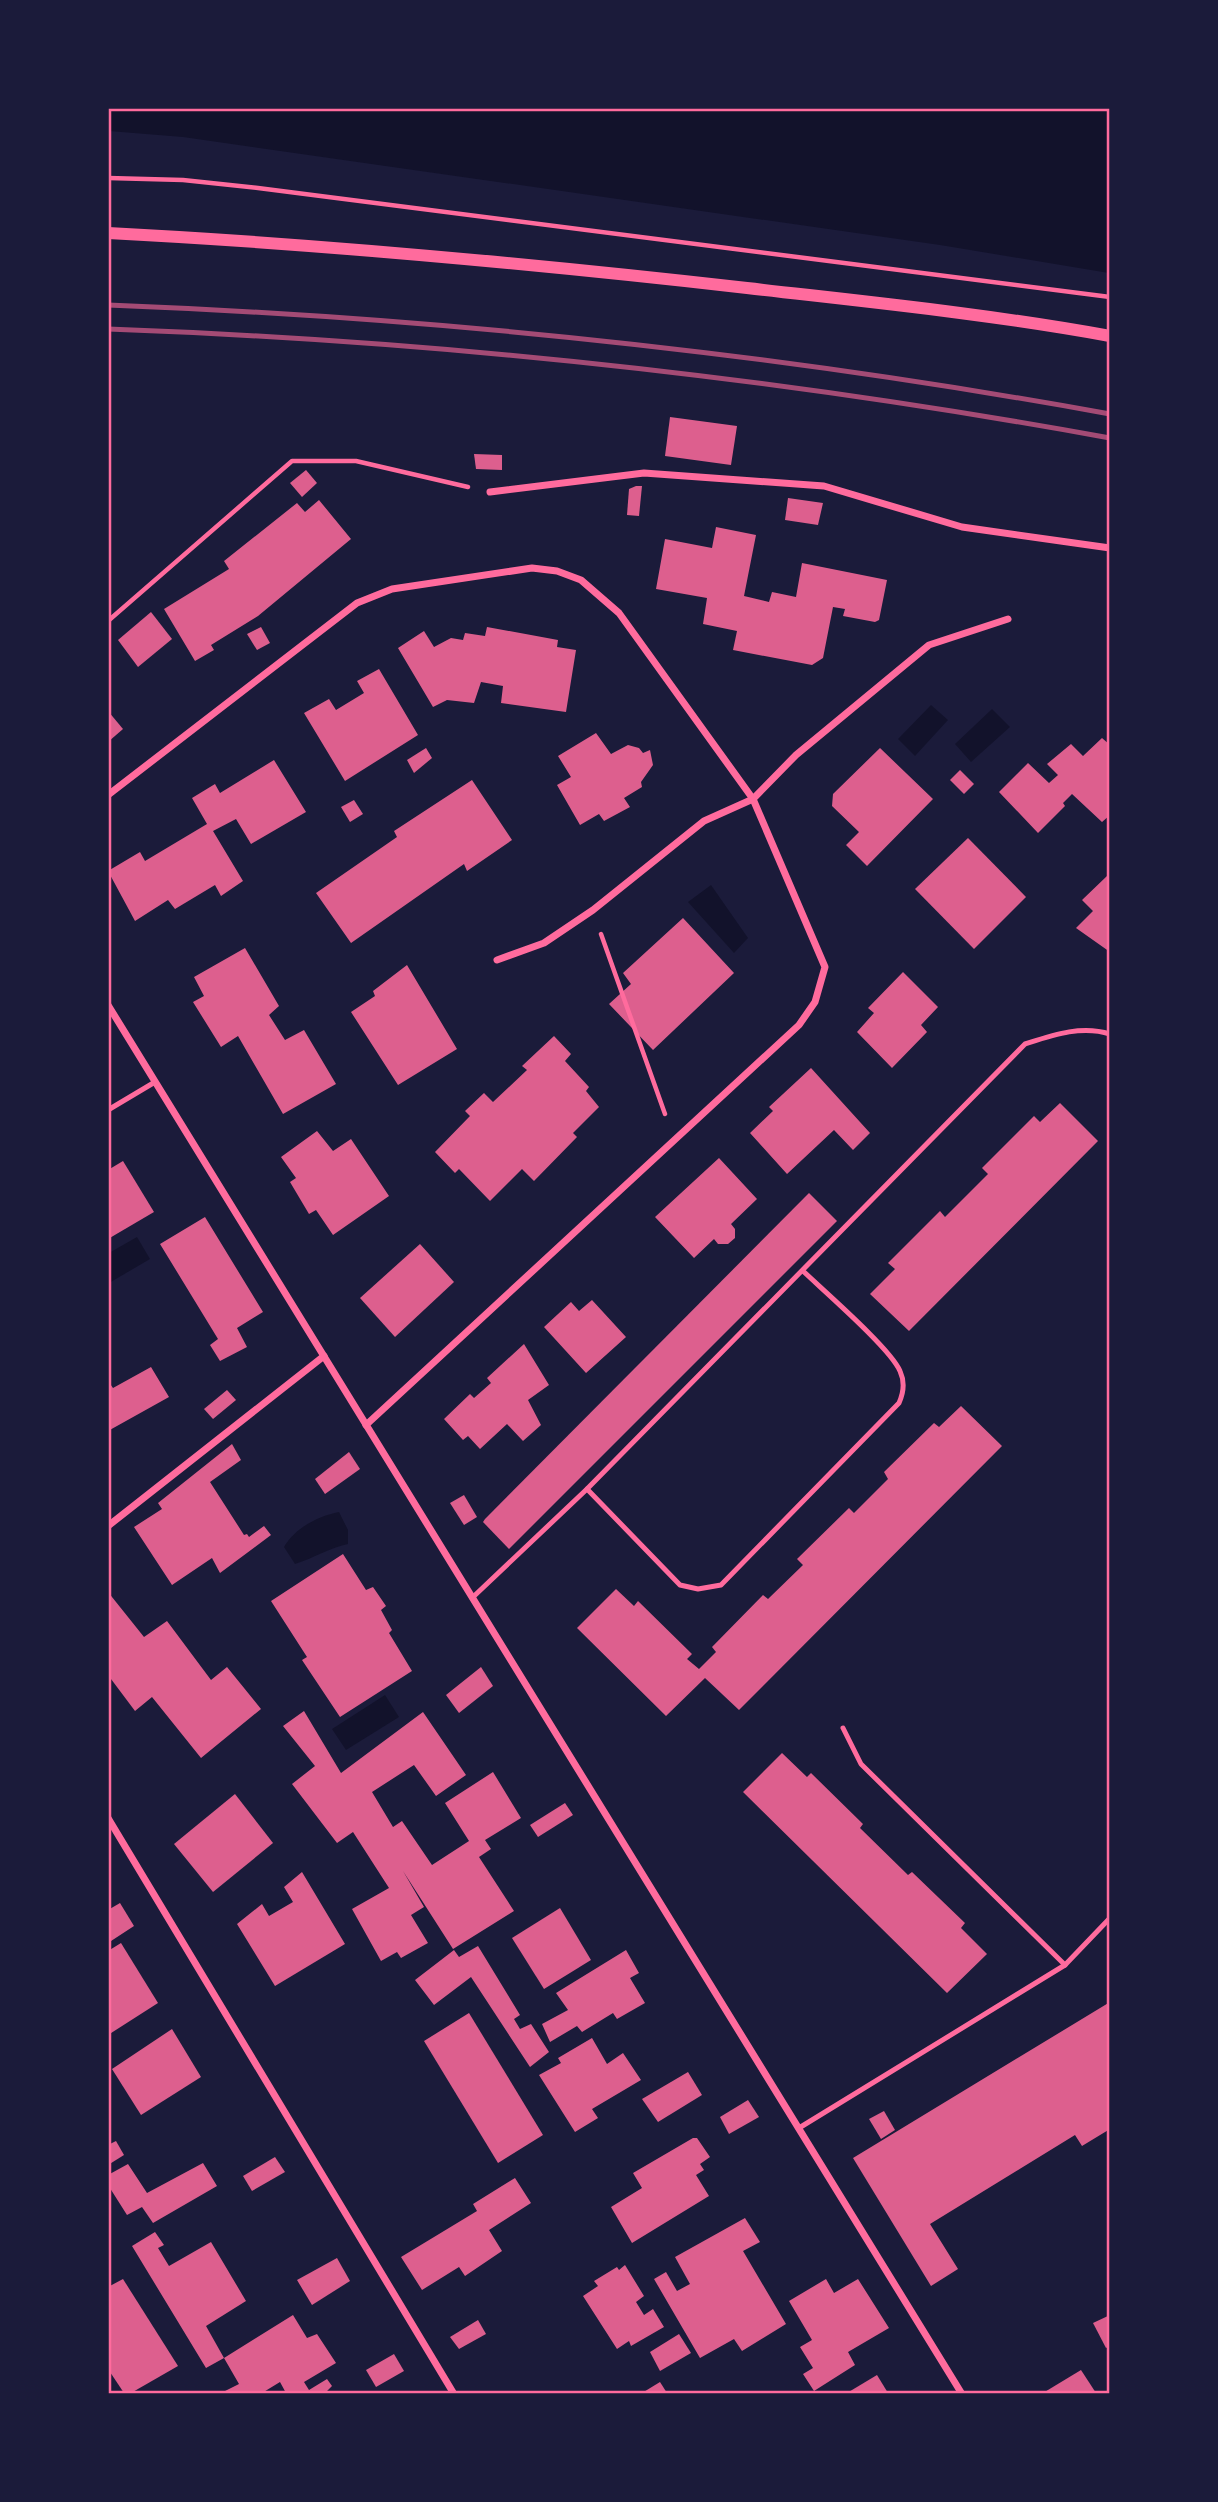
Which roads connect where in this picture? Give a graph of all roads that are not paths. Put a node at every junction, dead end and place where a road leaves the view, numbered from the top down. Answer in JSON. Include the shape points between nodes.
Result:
{"nodes":[{"id":1,"x":108,"y":233,"type":"edge"},
{"id":2,"x":1110,"y":336,"type":"edge"},
{"id":3,"x":491,"y":492,"type":"road end"},
{"id":4,"x":1110,"y":548,"type":"edge"},
{"id":5,"x":1008,"y":619,"type":"dead end"},
{"id":6,"x":108,"y":795,"type":"edge"},
{"id":7,"x":754,"y":799,"type":"junction"},
{"id":8,"x":497,"y":960,"type":"dead end"},
{"id":9,"x":108,"y":1005,"type":"edge"},
{"id":10,"x":1110,"y":1034,"type":"edge"},
{"id":11,"x":155,"y":1083,"type":"junction"},
{"id":12,"x":108,"y":1110,"type":"edge"},
{"id":13,"x":803,"y":1271,"type":"junction"},
{"id":14,"x":324,"y":1356,"type":"junction"},
{"id":15,"x":366,"y":1425,"type":"junction"},
{"id":16,"x":587,"y":1489,"type":"junction"},
{"id":17,"x":108,"y":1526,"type":"edge"},
{"id":18,"x":472,"y":1598,"type":"junction"},
{"id":19,"x":843,"y":1728,"type":"dead end"},
{"id":20,"x":108,"y":1818,"type":"edge"},
{"id":21,"x":1110,"y":1918,"type":"edge"},
{"id":22,"x":1065,"y":1965,"type":"junction"},
{"id":23,"x":799,"y":2127,"type":"junction"},
{"id":24,"x":454,"y":2393,"type":"edge"},
{"id":25,"x":962,"y":2393,"type":"edge"}],
"edges":[{"from":1,"to":2,"type":"street","via":[[394,251],[593,270]]},
{"from":3,"to":4,"type":"street","via":[[644,473],[824,486],[962,527]]},
{"from":5,"to":7,"type":"street","via":[[929,645],[796,755]]},
{"from":6,"to":7,"type":"street","via":[[357,603],[392,589],[532,568],[557,570],[580,580],[619,613]]},
{"from":7,"to":8,"type":"street","via":[[704,821],[544,943]]},
{"from":7,"to":15,"type":"street","via":[[825,967],[815,1002],[799,1025]]},
{"from":9,"to":11,"type":"street"},
{"from":10,"to":13,"type":"lane","via":[[1059,1032],[1025,1044]]},
{"from":11,"to":12,"type":"lane"},
{"from":11,"to":14,"type":"street"},
{"from":13,"to":16,"type":"lane"},
{"from":13,"to":16,"type":"lane","via":[[893,1359],[903,1394],[730,1575],[720,1584],[698,1590],[680,1585]]},
{"from":14,"to":15,"type":"street"},
{"from":14,"to":17,"type":"street"},
{"from":15,"to":18,"type":"street"},
{"from":16,"to":18,"type":"lane"},
{"from":18,"to":23,"type":"street"},
{"from":19,"to":22,"type":"lane","via":[[861,1764]]},
{"from":20,"to":24,"type":"street"},
{"from":21,"to":22,"type":"lane"},
{"from":22,"to":23,"type":"lane"},
{"from":23,"to":25,"type":"street"}]}
